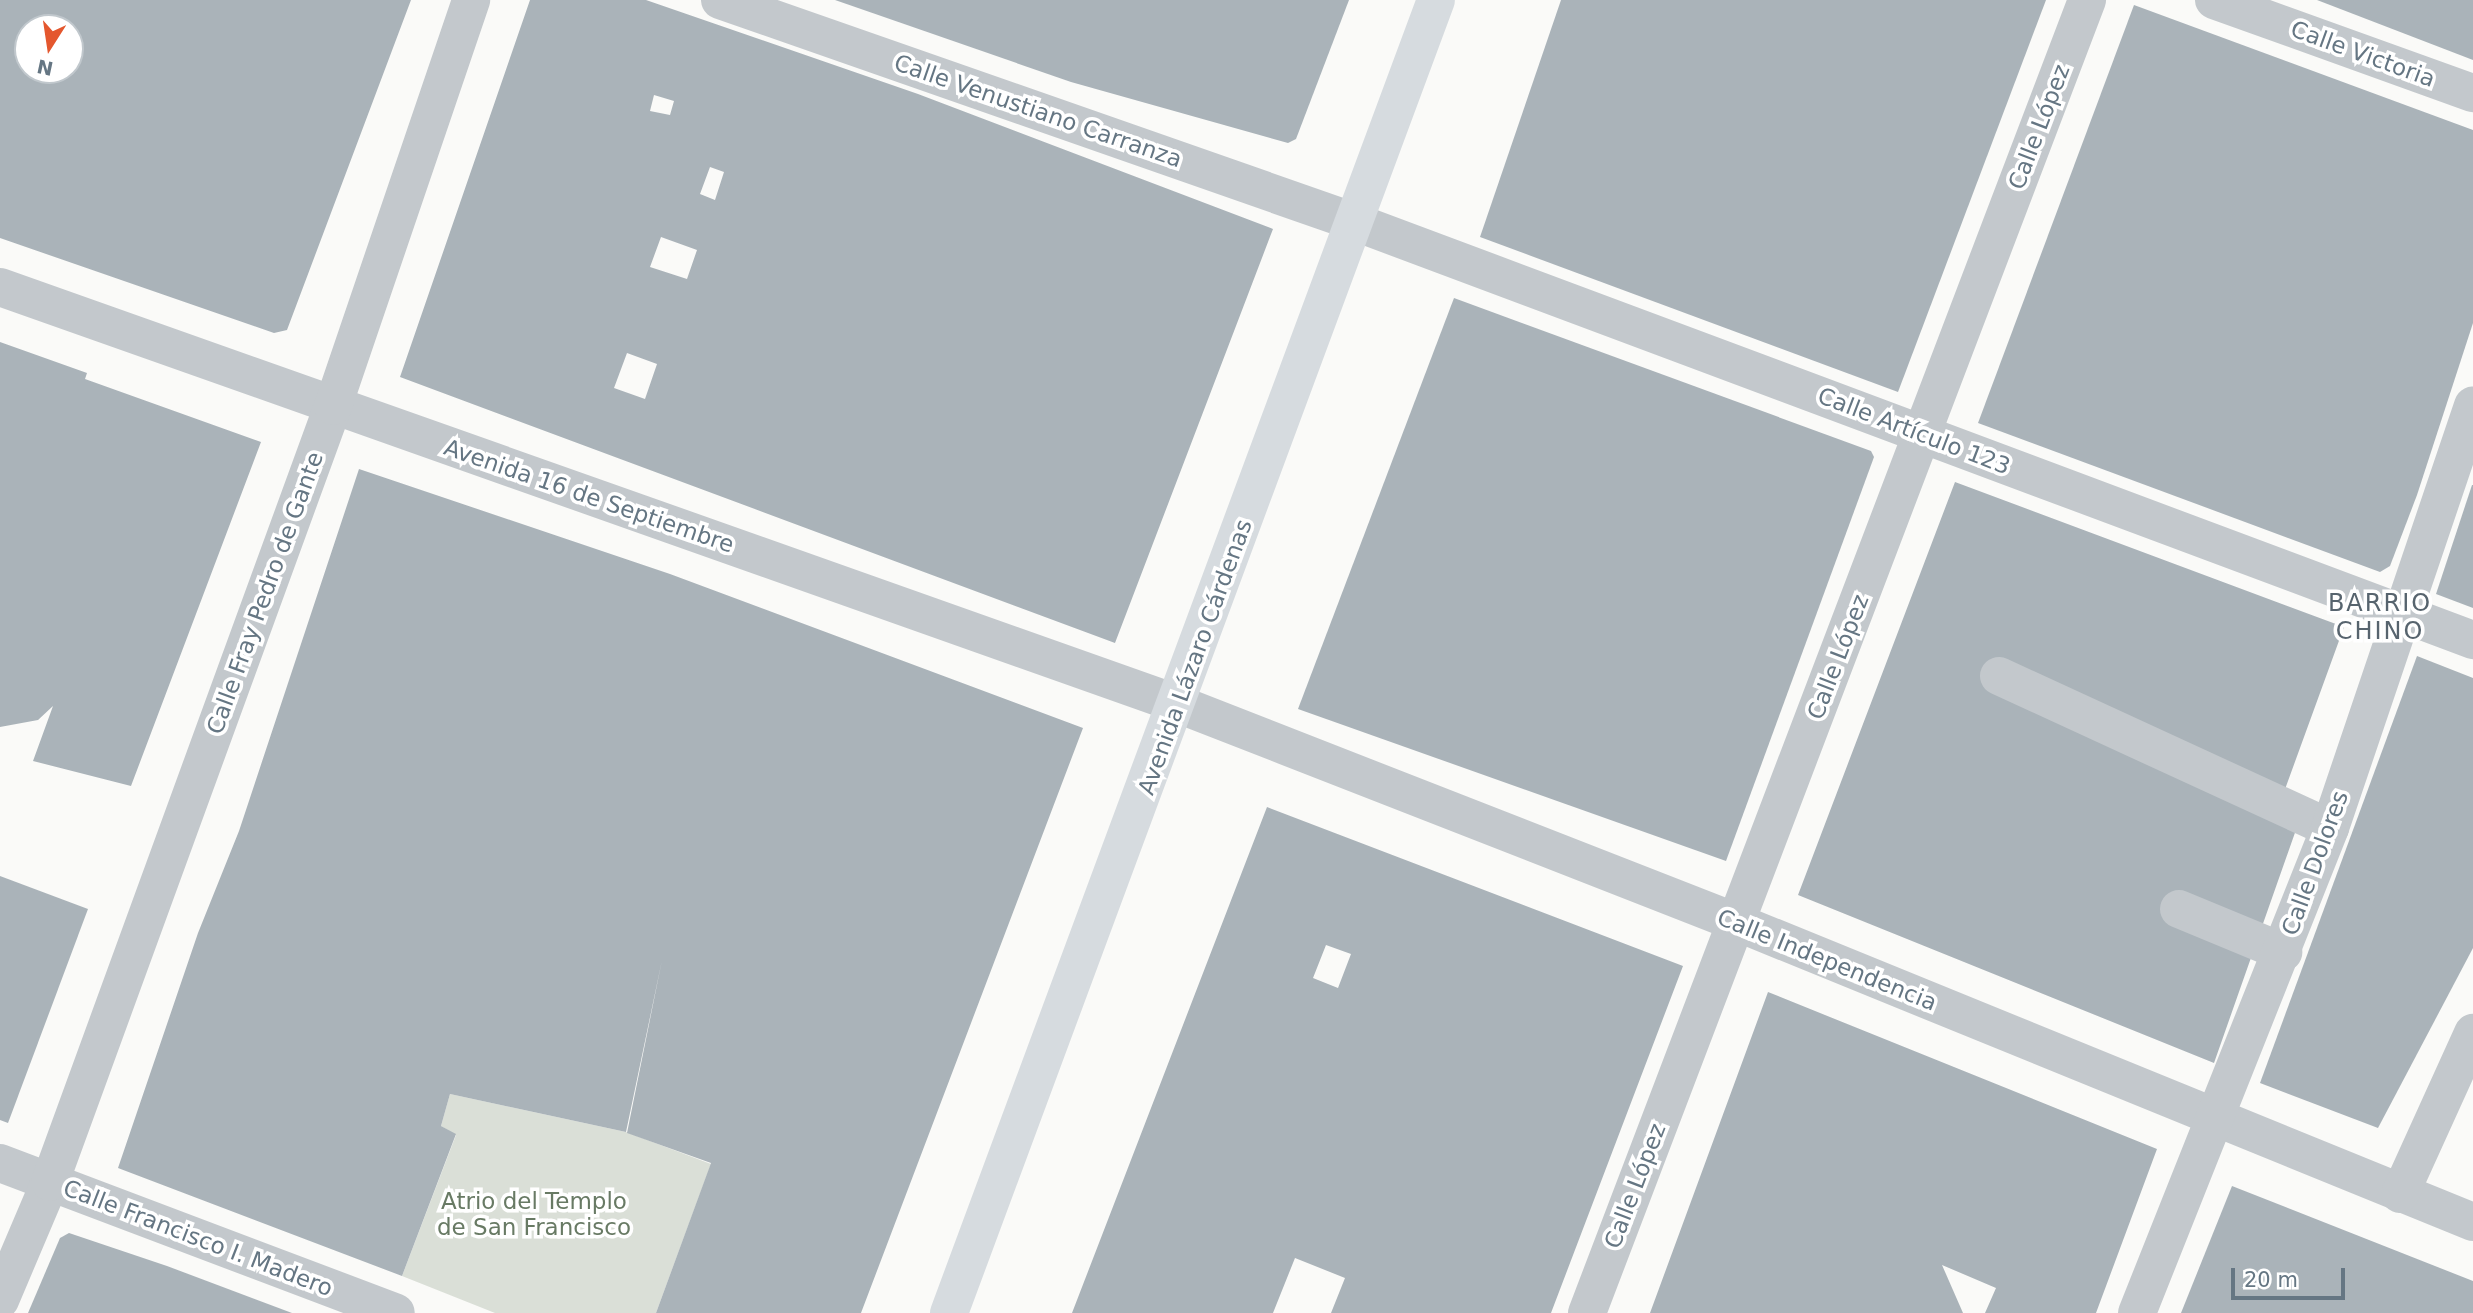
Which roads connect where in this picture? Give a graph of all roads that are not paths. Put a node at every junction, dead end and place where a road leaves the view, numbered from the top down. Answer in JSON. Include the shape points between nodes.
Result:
{"nodes":[{"id":1,"x":471,"y":0,"type":"edge"},
{"id":2,"x":720,"y":0,"type":"edge"},
{"id":3,"x":1436,"y":0,"type":"edge"},
{"id":4,"x":2087,"y":0,"type":"edge"},
{"id":5,"x":2214,"y":0,"type":"edge"},
{"id":6,"x":2256,"y":7,"type":"edge"},
{"id":7,"x":2473,"y":93,"type":"edge"},
{"id":8,"x":1355,"y":222,"type":"junction"},
{"id":9,"x":0,"y":288,"type":"edge"},
{"id":10,"x":2473,"y":405,"type":"edge"},
{"id":11,"x":333,"y":406,"type":"junction"},
{"id":12,"x":1923,"y":435,"type":"junction"},
{"id":13,"x":2401,"y":613,"type":"junction"},
{"id":14,"x":2473,"y":640,"type":"edge"},
{"id":15,"x":1999,"y":676,"type":"dead end"},
{"id":16,"x":1178,"y":704,"type":"junction"},
{"id":17,"x":2330,"y":828,"type":"junction"},
{"id":18,"x":2179,"y":909,"type":"dead end"},
{"id":19,"x":1736,"y":922,"type":"junction"},
{"id":20,"x":2283,"y":952,"type":"junction"},
{"id":21,"x":2473,"y":1033,"type":"edge"},
{"id":22,"x":2211,"y":1118,"type":"junction"},
{"id":23,"x":0,"y":1163,"type":"edge"},
{"id":24,"x":50,"y":1182,"type":"junction"},
{"id":25,"x":2400,"y":1194,"type":"junction"},
{"id":26,"x":2473,"y":1222,"type":"edge"},
{"id":27,"x":0,"y":1300,"type":"edge"},
{"id":28,"x":396,"y":1313,"type":"edge"},
{"id":29,"x":949,"y":1313,"type":"edge"},
{"id":30,"x":1587,"y":1313,"type":"edge"},
{"id":31,"x":2137,"y":1313,"type":"edge"}],
"edges":[{"from":1,"to":11,"type":"street","name":"Calle Fray Pedro de Gante"},
{"from":2,"to":8,"type":"street","name":"Calle Venustiano Carranza"},
{"from":3,"to":8,"type":"main road","name":"Avenida Lázaro Cárdenas"},
{"from":4,"to":12,"type":"street","name":"Calle López"},
{"from":5,"to":6,"type":"street","name":"Calle Victoria"},
{"from":6,"to":7,"type":"street","name":"Calle Victoria"},
{"from":8,"to":12,"type":"street","name":"Calle Artículo 123"},
{"from":8,"to":16,"type":"main road","name":"Avenida Lázaro Cárdenas"},
{"from":9,"to":11,"type":"street","name":"Avenida 16 de Septiembre"},
{"from":10,"to":13,"type":"street","name":"Calle Dolores"},
{"from":11,"to":16,"type":"street","name":"Avenida 16 de Septiembre"},
{"from":11,"to":24,"type":"street","name":"Calle Fray Pedro de Gante"},
{"from":12,"to":13,"type":"street","name":"Calle Artículo 123"},
{"from":12,"to":19,"type":"street","name":"Calle López"},
{"from":13,"to":14,"type":"street","name":"Calle Artículo 123"},
{"from":13,"to":17,"type":"street","name":"Calle Dolores"},
{"from":15,"to":17,"type":"street"},
{"from":16,"to":19,"type":"street","name":"Calle Independencia"},
{"from":16,"to":29,"type":"main road","name":"Avenida Lázaro Cárdenas"},
{"from":17,"to":20,"type":"street","name":"Calle Dolores"},
{"from":18,"to":20,"type":"street"},
{"from":19,"to":22,"type":"street","name":"Calle Independencia"},
{"from":19,"to":30,"type":"street","name":"Calle López"},
{"from":20,"to":22,"type":"street","name":"Calle Dolores"},
{"from":21,"to":25,"type":"street"},
{"from":22,"to":25,"type":"street","name":"Calle Independencia"},
{"from":22,"to":31,"type":"street","name":"Calle Dolores"},
{"from":23,"to":24,"type":"street","name":"Calle Francisco I. Madero"},
{"from":24,"to":27,"type":"street","name":"Calle Fray Pedro de Gante"},
{"from":24,"to":28,"type":"street","name":"Calle Francisco I. Madero"},
{"from":25,"to":26,"type":"street","name":"Calle Independencia"}]}
